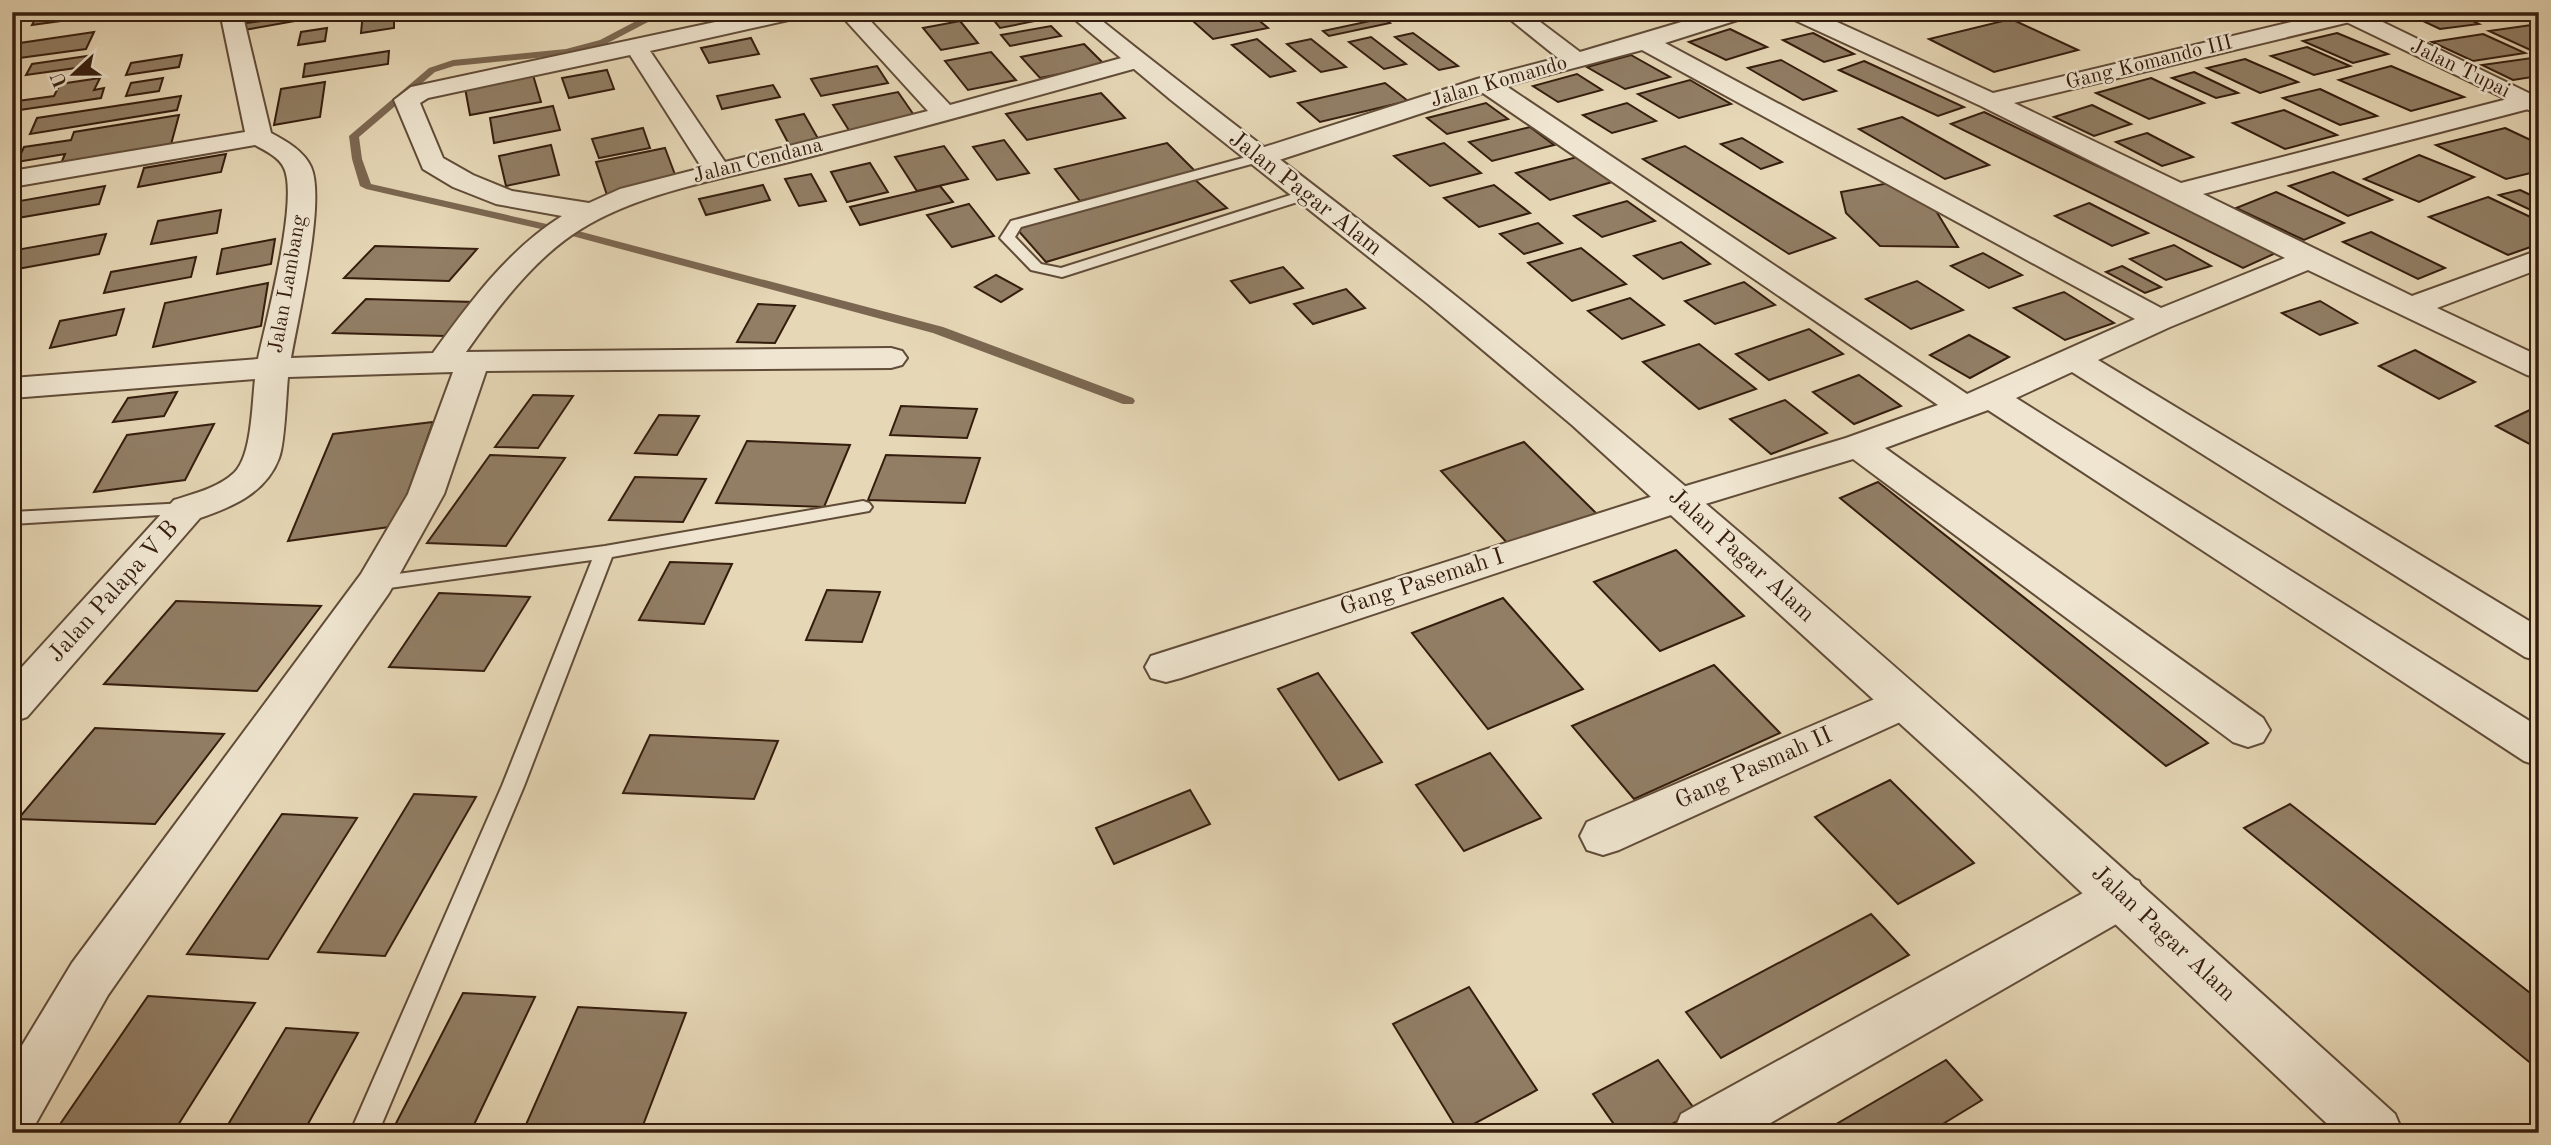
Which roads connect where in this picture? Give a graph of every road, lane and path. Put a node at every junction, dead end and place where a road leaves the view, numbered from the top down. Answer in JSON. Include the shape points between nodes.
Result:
{"nodes":[{"id":1,"x":231,"y":12,"type":"edge"},
{"id":2,"x":794,"y":12,"type":"edge"},
{"id":3,"x":849,"y":12,"type":"edge"},
{"id":4,"x":1077,"y":12,"type":"edge"},
{"id":5,"x":1512,"y":12,"type":"edge"},
{"id":6,"x":1739,"y":12,"type":"edge"},
{"id":7,"x":1796,"y":12,"type":"edge"},
{"id":8,"x":2354,"y":13,"type":"edge"},
{"id":9,"x":1859,"y":15,"type":"dead end"},
{"id":10,"x":1821,"y":22,"type":"junction"},
{"id":11,"x":1645,"y":41,"type":"junction"},
{"id":12,"x":636,"y":47,"type":"junction"},
{"id":13,"x":1576,"y":60,"type":"junction"},
{"id":14,"x":1136,"y":61,"type":"junction"},
{"id":15,"x":1486,"y":84,"type":"junction"},
{"id":16,"x":2529,"y":98,"type":"edge"},
{"id":17,"x":1990,"y":101,"type":"junction"},
{"id":18,"x":945,"y":114,"type":"junction"},
{"id":19,"x":259,"y":137,"type":"junction"},
{"id":20,"x":1261,"y":157,"type":"junction"},
{"id":21,"x":717,"y":171,"type":"junction"},
{"id":22,"x":12,"y":179,"type":"edge"},
{"id":23,"x":2178,"y":192,"type":"junction"},
{"id":24,"x":1305,"y":195,"type":"junction"},
{"id":25,"x":580,"y":218,"type":"junction"},
{"id":26,"x":2309,"y":259,"type":"junction"},
{"id":27,"x":2539,"y":259,"type":"edge"},
{"id":28,"x":2413,"y":306,"type":"junction"},
{"id":29,"x":2159,"y":320,"type":"junction"},
{"id":30,"x":891,"y":358,"type":"dead end"},
{"id":31,"x":2075,"y":360,"type":"junction"},
{"id":32,"x":457,"y":363,"type":"junction"},
{"id":33,"x":272,"y":368,"type":"junction"},
{"id":34,"x":2539,"y":368,"type":"edge"},
{"id":35,"x":12,"y":388,"type":"edge"},
{"id":36,"x":1977,"y":402,"type":"junction"},
{"id":37,"x":1858,"y":446,"type":"junction"},
{"id":38,"x":1679,"y":500,"type":"junction"},
{"id":39,"x":863,"y":507,"type":"dead end"},
{"id":40,"x":187,"y":509,"type":"junction"},
{"id":41,"x":12,"y":518,"type":"edge"},
{"id":42,"x":605,"y":552,"type":"junction"},
{"id":43,"x":375,"y":583,"type":"junction"},
{"id":44,"x":2539,"y":646,"type":"edge"},
{"id":45,"x":1166,"y":667,"type":"dead end"},
{"id":46,"x":1905,"y":702,"type":"junction"},
{"id":47,"x":12,"y":706,"type":"edge"},
{"id":48,"x":2248,"y":730,"type":"dead end"},
{"id":49,"x":2539,"y":749,"type":"edge"},
{"id":50,"x":1603,"y":836,"type":"dead end"},
{"id":51,"x":2122,"y":896,"type":"junction"},
{"id":52,"x":12,"y":1113,"type":"edge"},
{"id":53,"x":364,"y":1133,"type":"edge"},
{"id":54,"x":1700,"y":1133,"type":"edge"},
{"id":55,"x":2376,"y":1133,"type":"edge"}],
"edges":[{"from":1,"to":19,"type":"street"},
{"from":2,"to":12,"type":"street"},
{"from":3,"to":18,"type":"street"},
{"from":4,"to":14,"type":"street","name":"Jalan Pagar Alam"},
{"from":5,"to":13,"type":"street"},
{"from":6,"to":11,"type":"street","name":"Jalan Komando"},
{"from":7,"to":10,"type":"street"},
{"from":8,"to":16,"type":"street","name":"Jalan Tupai"},
{"from":8,"to":17,"type":"street","name":"Gang Komando III"},
{"from":9,"to":10,"type":"street"},
{"from":10,"to":17,"type":"street"},
{"from":11,"to":13,"type":"street","name":"Jalan Komando"},
{"from":11,"to":29,"type":"street"},
{"from":12,"to":21,"type":"street"},
{"from":12,"to":25,"type":"street","via":[[420,92],[406,100],[432,163],[506,198]]},
{"from":13,"to":15,"type":"street","name":"Jalan Komando"},
{"from":14,"to":18,"type":"street","name":"Jalan Cendana"},
{"from":14,"to":20,"type":"street","name":"Jalan Pagar Alam"},
{"from":15,"to":20,"type":"street","name":"Jalan Komando"},
{"from":15,"to":36,"type":"street"},
{"from":16,"to":23,"type":"street"},
{"from":17,"to":23,"type":"street"},
{"from":18,"to":21,"type":"street","name":"Jalan Cendana"},
{"from":19,"to":22,"type":"street"},
{"from":19,"to":33,"type":"street","name":"Jalan Lambang","via":[[283,150],[298,168],[303,202]]},
{"from":20,"to":24,"type":"street","name":"Jalan Pagar Alam"},
{"from":20,"to":24,"type":"lane","via":[[1016,224],[1007,238],[1036,267],[1062,272]]},
{"from":21,"to":25,"type":"street","name":"Jalan Cendana","via":[[630,195]]},
{"from":23,"to":26,"type":"street"},
{"from":24,"to":38,"type":"street","name":"Jalan Pagar Alam","via":[[1489,339]]},
{"from":25,"to":32,"type":"street","name":"Jalan Cendana","via":[[493,292]]},
{"from":26,"to":28,"type":"street"},
{"from":26,"to":29,"type":"street","name":"Gang Pasemah I"},
{"from":27,"to":28,"type":"street"},
{"from":28,"to":34,"type":"street"},
{"from":29,"to":31,"type":"street","name":"Gang Pasemah I"},
{"from":30,"to":32,"type":"street"},
{"from":31,"to":36,"type":"street","name":"Gang Pasemah I"},
{"from":31,"to":44,"type":"street"},
{"from":32,"to":33,"type":"street"},
{"from":32,"to":43,"type":"street","name":"Jalan Cendana","via":[[426,495]]},
{"from":33,"to":35,"type":"street","via":[[125,375]]},
{"from":33,"to":40,"type":"street","name":"Jalan Lambang","via":[[262,458],[246,482]]},
{"from":36,"to":37,"type":"street","name":"Gang Pasemah I"},
{"from":36,"to":49,"type":"street"},
{"from":37,"to":38,"type":"street","name":"Gang Pasemah I"},
{"from":37,"to":48,"type":"street"},
{"from":38,"to":45,"type":"street","name":"Gang Pasemah I"},
{"from":38,"to":46,"type":"street","name":"Jalan Pagar Alam"},
{"from":39,"to":42,"type":"lane"},
{"from":40,"to":41,"type":"lane"},
{"from":40,"to":47,"type":"street","name":"Jalan Palapa V B"},
{"from":42,"to":43,"type":"lane"},
{"from":42,"to":53,"type":"lane","via":[[513,786]]},
{"from":43,"to":52,"type":"street","name":"Jalan Cendana","via":[[90,979]]},
{"from":46,"to":50,"type":"street","name":"Gang Pasmah II"},
{"from":46,"to":51,"type":"street","name":"Jalan Pagar Alam"},
{"from":51,"to":54,"type":"street"},
{"from":51,"to":55,"type":"street","name":"Jalan Pagar Alam"}]}
